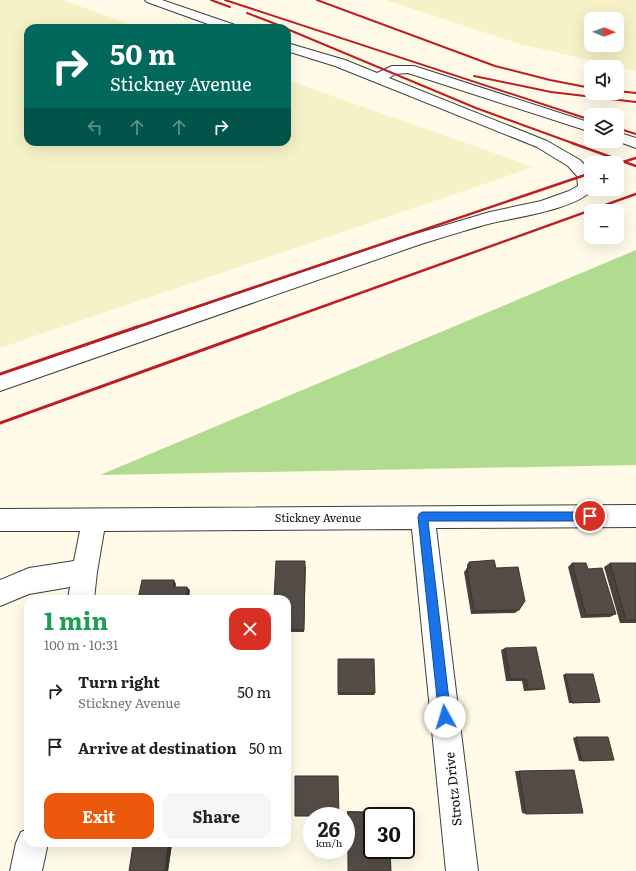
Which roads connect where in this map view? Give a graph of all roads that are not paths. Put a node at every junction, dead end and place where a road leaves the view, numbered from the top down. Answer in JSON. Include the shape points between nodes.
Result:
{"nodes":[{"id":1,"x":151,"y":0,"type":"edge"},
{"id":2,"x":220,"y":24,"type":"edge"},
{"id":3,"x":291,"y":48,"type":"edge"},
{"id":4,"x":377,"y":79,"type":"junction"},
{"id":5,"x":584,"y":126,"type":"edge"},
{"id":6,"x":624,"y":139,"type":"edge"},
{"id":7,"x":636,"y":143,"type":"edge"},
{"id":8,"x":0,"y":383,"type":"edge"},
{"id":9,"x":636,"y":516,"type":"edge"},
{"id":10,"x":422,"y":517,"type":"junction"},
{"id":11,"x":94,"y":519,"type":"junction"},
{"id":12,"x":0,"y":520,"type":"edge"},
{"id":13,"x":84,"y":572,"type":"junction"},
{"id":14,"x":0,"y":593,"type":"edge"},
{"id":15,"x":81,"y":595,"type":"edge"},
{"id":16,"x":31,"y":847,"type":"edge"},
{"id":17,"x":26,"y":871,"type":"edge"},
{"id":18,"x":462,"y":871,"type":"edge"}],
"edges":[{"from":1,"to":2,"type":"street"},
{"from":3,"to":4,"type":"street","via":[[340,63]]},
{"from":4,"to":5,"type":"street","via":[[392,70],[409,69]]},
{"from":4,"to":8,"type":"street","via":[[556,151],[582,170],[586,187],[582,192],[545,206],[483,220],[415,240]]},
{"from":6,"to":7,"type":"street"},
{"from":9,"to":10,"type":"street","name":"Stickney Avenue"},
{"from":10,"to":11,"type":"street","name":"Stickney Avenue"},
{"from":10,"to":18,"type":"street","name":"Strotz Drive"},
{"from":11,"to":12,"type":"street","name":"Stickney Avenue"},
{"from":11,"to":13,"type":"street"},
{"from":13,"to":14,"type":"street","via":[[29,581]]},
{"from":13,"to":15,"type":"street"},
{"from":16,"to":17,"type":"street"}]}
